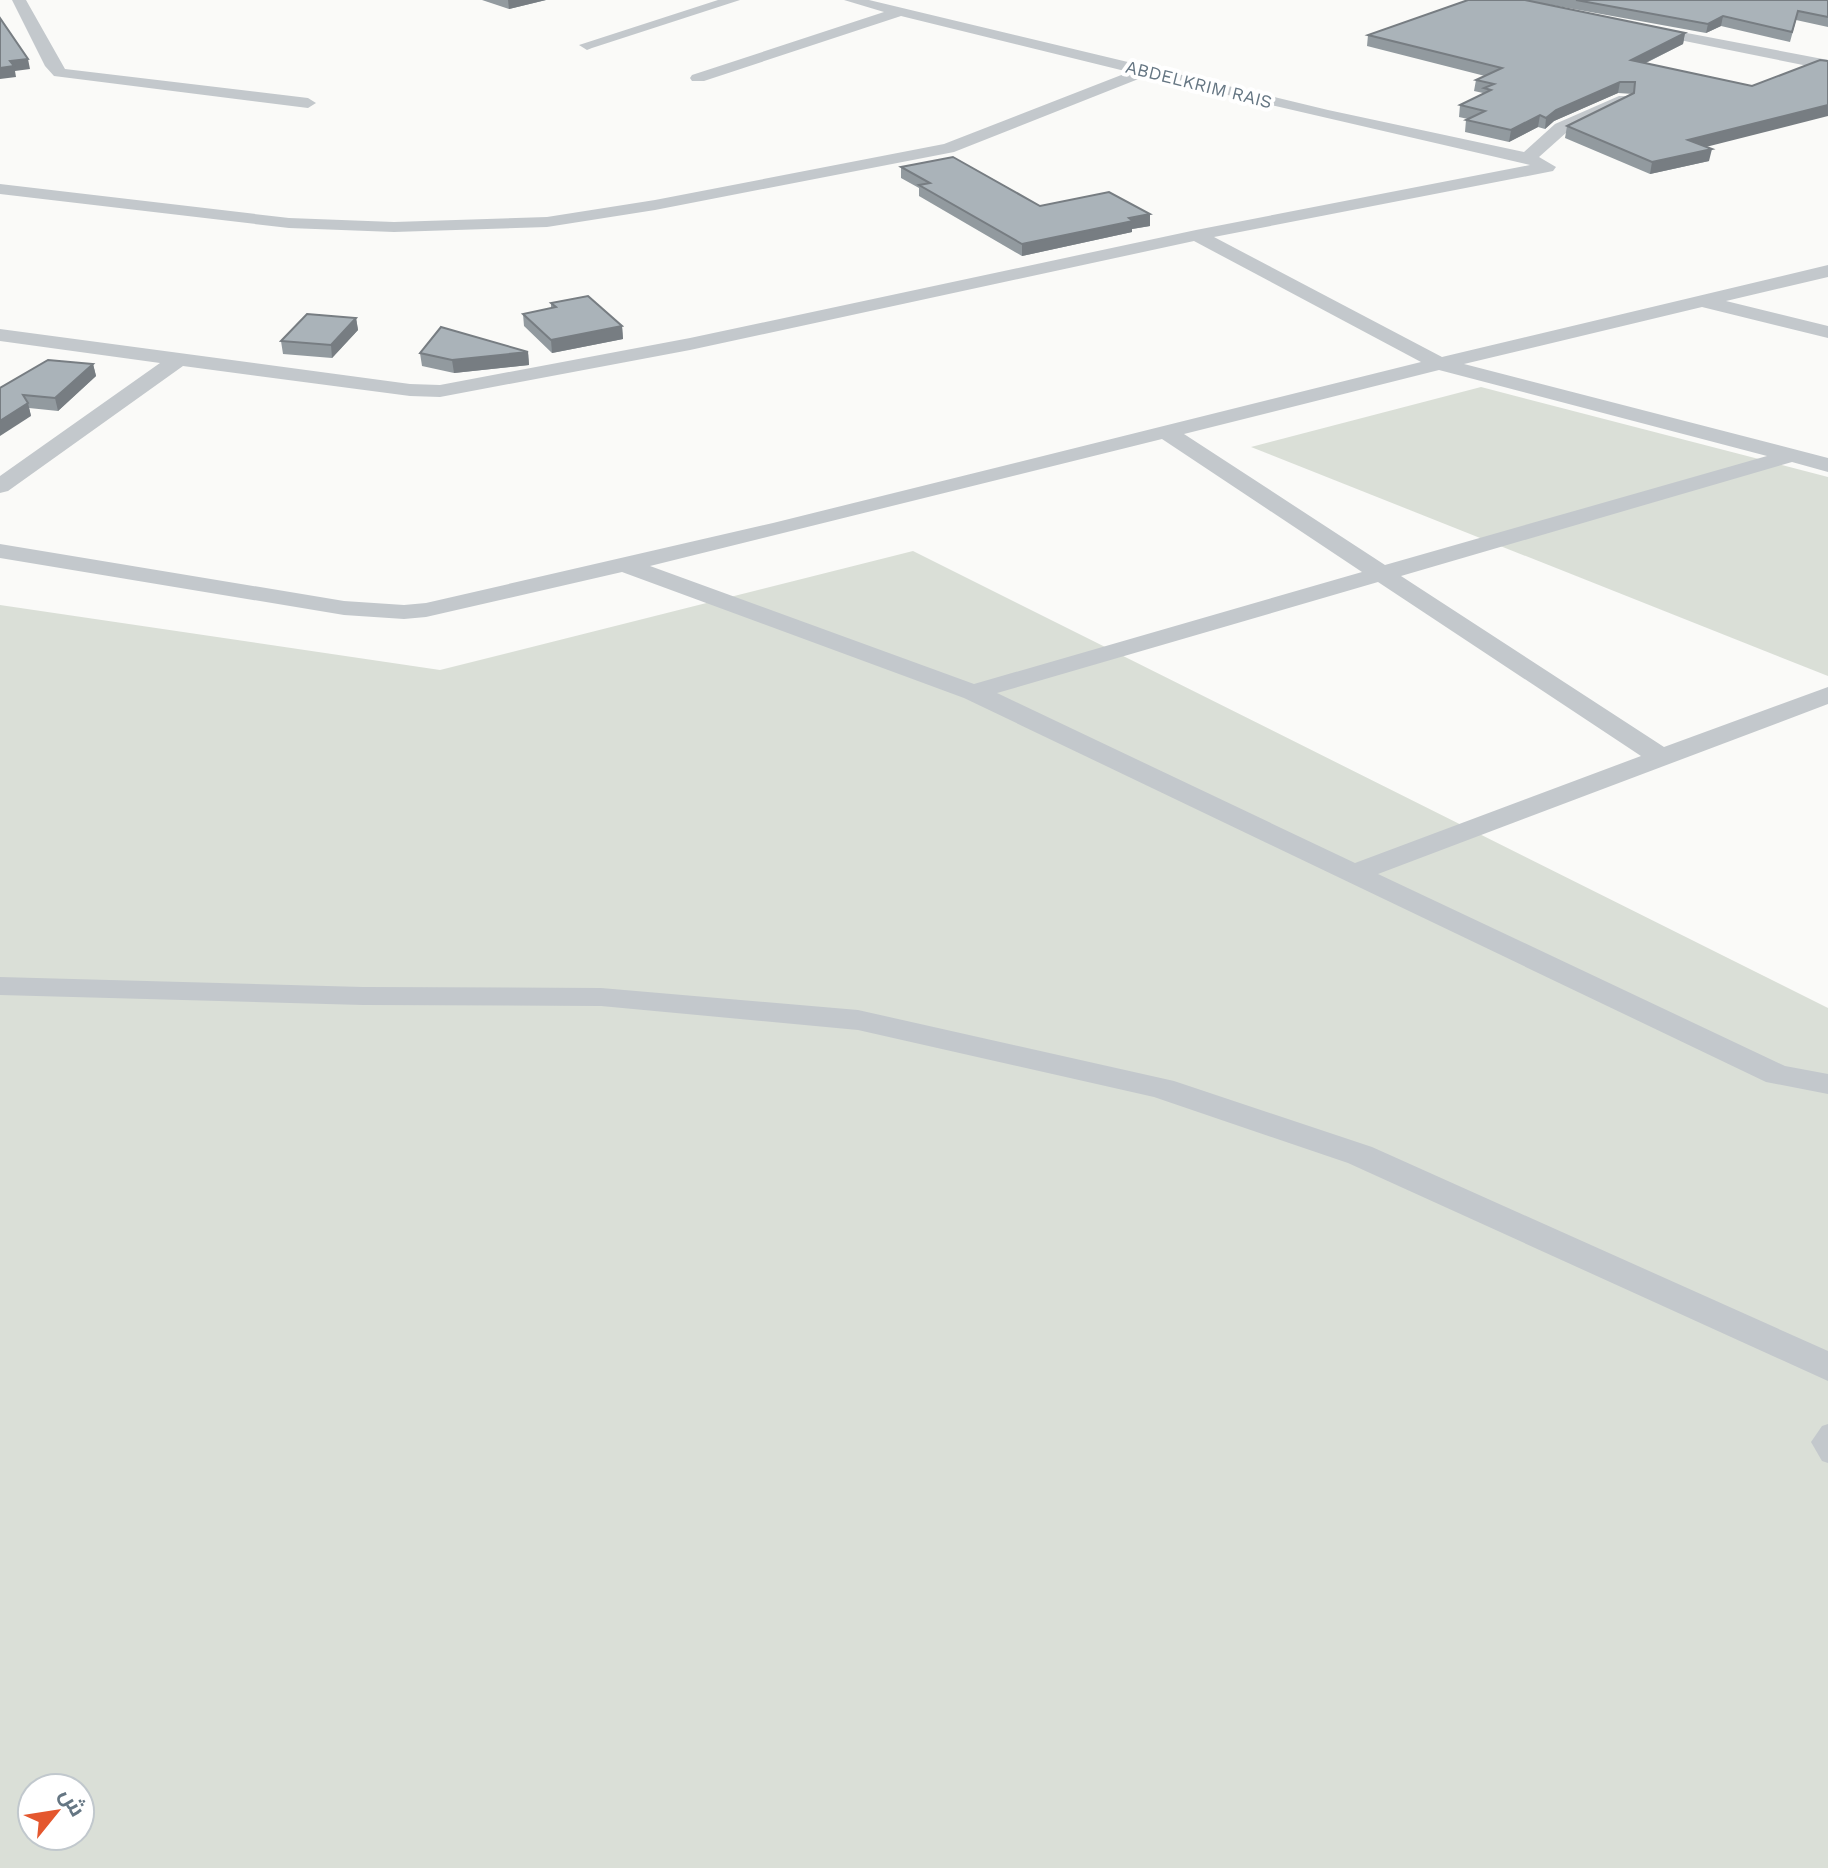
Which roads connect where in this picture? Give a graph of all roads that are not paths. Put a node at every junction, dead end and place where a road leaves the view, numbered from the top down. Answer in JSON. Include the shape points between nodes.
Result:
{"nodes":[{"id":1,"x":19,"y":0,"type":"edge"},
{"id":2,"x":733,"y":0,"type":"edge"},
{"id":3,"x":851,"y":0,"type":"edge"},
{"id":4,"x":900,"y":12,"type":"junction"},
{"id":5,"x":1632,"y":27,"type":"edge"},
{"id":6,"x":587,"y":45,"type":"dead end"},
{"id":7,"x":1828,"y":65,"type":"edge"},
{"id":8,"x":1144,"y":71,"type":"junction"},
{"id":9,"x":698,"y":78,"type":"dead end"},
{"id":10,"x":1625,"y":99,"type":"edge"},
{"id":11,"x":308,"y":103,"type":"dead end"},
{"id":12,"x":1528,"y":158,"type":"junction"},
{"id":13,"x":0,"y":189,"type":"edge"},
{"id":14,"x":1196,"y":235,"type":"junction"},
{"id":15,"x":1828,"y":271,"type":"edge"},
{"id":16,"x":1704,"y":302,"type":"junction"},
{"id":17,"x":1828,"y":332,"type":"edge"},
{"id":18,"x":0,"y":335,"type":"edge"},
{"id":19,"x":179,"y":359,"type":"junction"},
{"id":20,"x":1439,"y":364,"type":"junction"},
{"id":21,"x":1164,"y":431,"type":"junction"},
{"id":22,"x":1795,"y":455,"type":"junction"},
{"id":23,"x":1828,"y":465,"type":"edge"},
{"id":24,"x":0,"y":486,"type":"edge"},
{"id":25,"x":0,"y":551,"type":"edge"},
{"id":26,"x":626,"y":565,"type":"junction"},
{"id":27,"x":1382,"y":574,"type":"junction"},
{"id":28,"x":973,"y":692,"type":"junction"},
{"id":29,"x":1828,"y":695,"type":"edge"},
{"id":30,"x":1662,"y":758,"type":"junction"},
{"id":31,"x":1354,"y":873,"type":"junction"},
{"id":32,"x":0,"y":986,"type":"edge"},
{"id":33,"x":1828,"y":1084,"type":"edge"},
{"id":34,"x":1828,"y":1367,"type":"edge"},
{"id":35,"x":1828,"y":1431,"type":"edge"},
{"id":36,"x":1828,"y":1456,"type":"edge"}],
"edges":[{"from":1,"to":11,"type":"street","via":[[60,73]]},
{"from":2,"to":6,"type":"street"},
{"from":3,"to":4,"type":"street","name":"ABDELKRIM RAIS"},
{"from":4,"to":8,"type":"street","name":"ABDELKRIM RAIS"},
{"from":4,"to":9,"type":"street"},
{"from":5,"to":7,"type":"street"},
{"from":8,"to":12,"type":"street","name":"ABDELKRIM RAIS"},
{"from":8,"to":13,"type":"street","via":[[948,148],[547,222],[394,227],[289,223]]},
{"from":10,"to":12,"type":"street","via":[[1561,128]]},
{"from":12,"to":14,"type":"street","name":"ABDELKRIM RAIS","via":[[1547,167]]},
{"from":14,"to":19,"type":"street","via":[[690,344],[440,391]]},
{"from":14,"to":20,"type":"street"},
{"from":15,"to":16,"type":"street"},
{"from":16,"to":17,"type":"street"},
{"from":16,"to":20,"type":"street"},
{"from":18,"to":19,"type":"street"},
{"from":19,"to":24,"type":"street"},
{"from":20,"to":21,"type":"street"},
{"from":20,"to":22,"type":"street"},
{"from":21,"to":26,"type":"street"},
{"from":21,"to":27,"type":"street"},
{"from":22,"to":23,"type":"street"},
{"from":22,"to":27,"type":"street"},
{"from":25,"to":26,"type":"street","via":[[334,606],[404,612],[447,607]]},
{"from":26,"to":28,"type":"street"},
{"from":27,"to":28,"type":"street"},
{"from":27,"to":30,"type":"street"},
{"from":28,"to":31,"type":"street"},
{"from":29,"to":30,"type":"street"},
{"from":30,"to":31,"type":"street"},
{"from":31,"to":33,"type":"street","via":[[1777,1075]]},
{"from":32,"to":34,"type":"street","via":[[601,997],[858,1020],[1162,1088],[1360,1155]]},
{"from":35,"to":36,"type":"lane","via":[[1820,1442]]}]}
